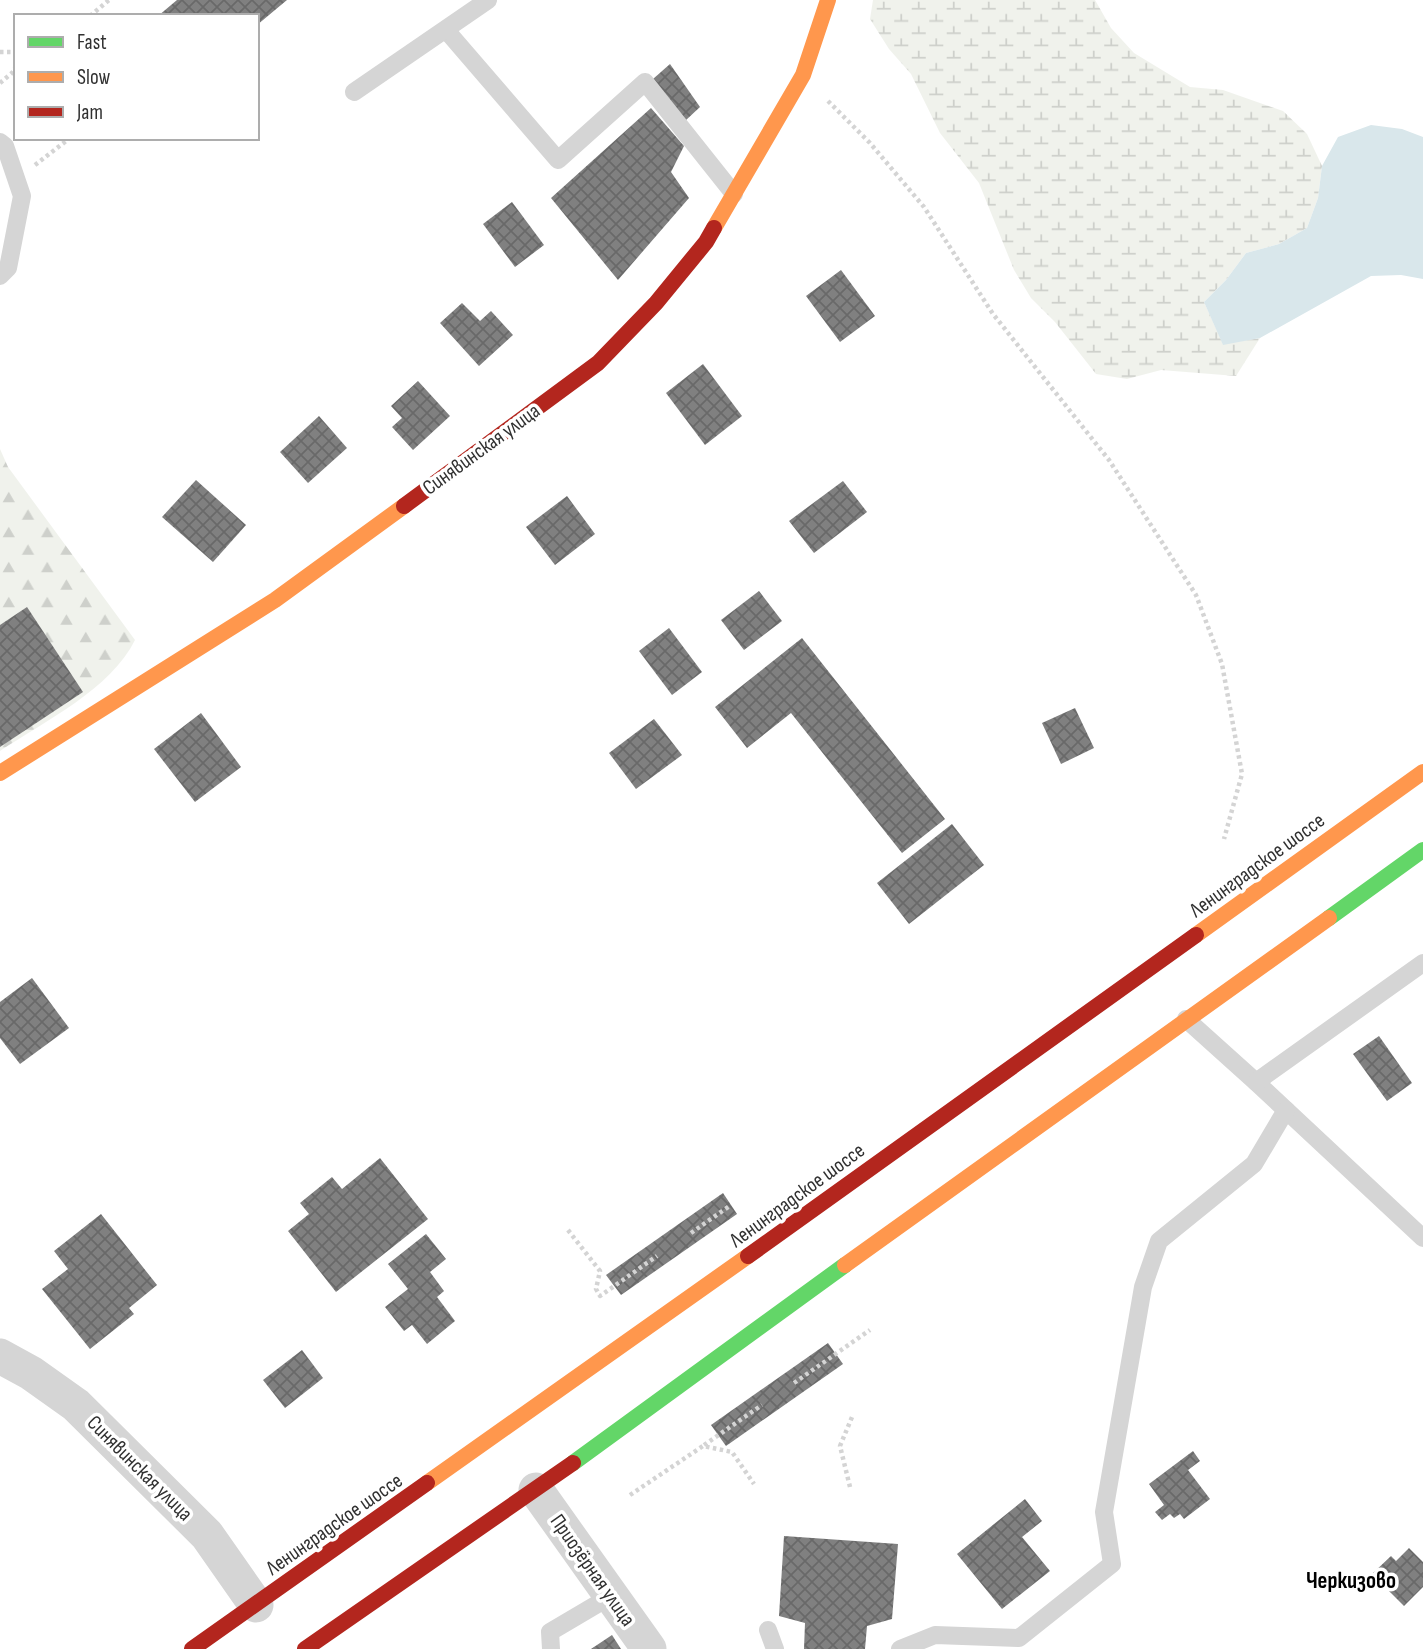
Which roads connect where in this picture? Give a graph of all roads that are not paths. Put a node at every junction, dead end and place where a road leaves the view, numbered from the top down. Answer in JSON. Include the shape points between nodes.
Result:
{"nodes":[{"id":1,"x":488,"y":0,"type":"edge"},
{"id":2,"x":828,"y":0,"type":"edge"},
{"id":3,"x":467,"y":6,"type":"edge"},
{"id":4,"x":446,"y":30,"type":"junction"},
{"id":5,"x":354,"y":92,"type":"dead end"},
{"id":6,"x":0,"y":142,"type":"edge"},
{"id":7,"x":734,"y":194,"type":"junction"},
{"id":8,"x":0,"y":276,"type":"edge"},
{"id":9,"x":1423,"y":772,"type":"edge"},
{"id":10,"x":0,"y":773,"type":"edge"},
{"id":11,"x":1423,"y":850,"type":"edge"},
{"id":12,"x":1423,"y":963,"type":"edge"},
{"id":13,"x":1185,"y":1019,"type":"junction"},
{"id":14,"x":1256,"y":1082,"type":"junction"},
{"id":15,"x":1286,"y":1110,"type":"junction"},
{"id":16,"x":1423,"y":1238,"type":"edge"},
{"id":17,"x":0,"y":1356,"type":"edge"},
{"id":18,"x":536,"y":1490,"type":"junction"},
{"id":19,"x":611,"y":1596,"type":"junction"},
{"id":20,"x":256,"y":1605,"type":"junction"},
{"id":21,"x":768,"y":1630,"type":"dead end"},
{"id":22,"x":192,"y":1649,"type":"edge"},
{"id":23,"x":305,"y":1649,"type":"edge"},
{"id":24,"x":551,"y":1649,"type":"edge"},
{"id":25,"x":649,"y":1649,"type":"edge"},
{"id":26,"x":775,"y":1649,"type":"edge"},
{"id":27,"x":900,"y":1649,"type":"edge"}],
"edges":[{"from":1,"to":3,"type":"lane"},
{"from":2,"to":7,"type":"main road","name":"Синявинская улица","via":[[803,75]]},
{"from":3,"to":4,"type":"lane"},
{"from":4,"to":5,"type":"lane"},
{"from":4,"to":7,"type":"lane","via":[[558,160],[645,82]]},
{"from":6,"to":8,"type":"lane","via":[[22,197],[8,268]]},
{"from":7,"to":10,"type":"main road","name":"Синявинская улица","via":[[706,242],[598,363],[275,600]]},
{"from":9,"to":20,"type":"main road","name":"Ленинградское шоссе"},
{"from":11,"to":13,"type":"main road"},
{"from":12,"to":14,"type":"lane"},
{"from":13,"to":14,"type":"lane"},
{"from":13,"to":18,"type":"main road"},
{"from":14,"to":15,"type":"lane"},
{"from":15,"to":16,"type":"lane"},
{"from":15,"to":27,"type":"lane","via":[[1254,1164],[1160,1241],[1143,1287],[1104,1512],[1112,1564],[1019,1638],[935,1636]]},
{"from":17,"to":20,"type":"street","name":"Синявинская улица","via":[[76,1405],[207,1535]]},
{"from":18,"to":19,"type":"street","name":"Приозёрная улица"},
{"from":18,"to":23,"type":"main road"},
{"from":19,"to":24,"type":"lane","via":[[550,1632]]},
{"from":19,"to":25,"type":"street","name":"Приозёрная улица"},
{"from":20,"to":22,"type":"main road","name":"Ленинградское шоссе"},
{"from":21,"to":26,"type":"lane"}]}
